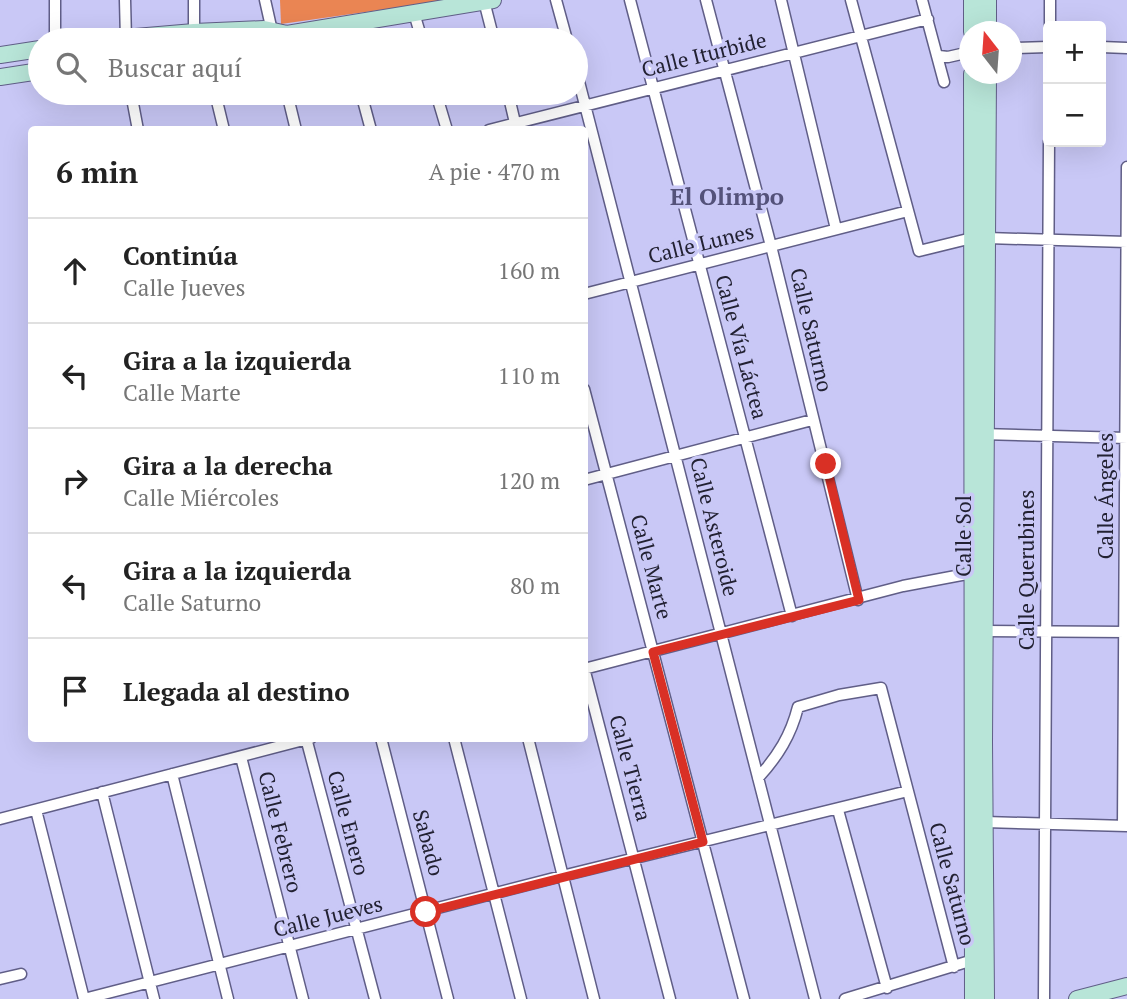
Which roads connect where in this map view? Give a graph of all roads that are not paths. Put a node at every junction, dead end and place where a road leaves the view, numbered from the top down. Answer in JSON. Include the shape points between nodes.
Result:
{"nodes":[{"id":1,"x":55,"y":0,"type":"edge"},
{"id":2,"x":125,"y":0,"type":"edge"},
{"id":3,"x":194,"y":0,"type":"edge"},
{"id":4,"x":265,"y":0,"type":"edge"},
{"id":5,"x":556,"y":0,"type":"edge"},
{"id":6,"x":630,"y":0,"type":"edge"},
{"id":7,"x":706,"y":0,"type":"edge"},
{"id":8,"x":781,"y":0,"type":"edge"},
{"id":9,"x":851,"y":0,"type":"edge"},
{"id":10,"x":922,"y":0,"type":"edge"},
{"id":11,"x":972,"y":0,"type":"edge"},
{"id":12,"x":988,"y":0,"type":"edge"},
{"id":13,"x":1050,"y":0,"type":"edge"},
{"id":14,"x":489,"y":1,"type":"edge"},
{"id":15,"x":414,"y":13,"type":"junction"},
{"id":16,"x":928,"y":19,"type":"junction"},
{"id":17,"x":972,"y":21,"type":"edge"},
{"id":18,"x":988,"y":21,"type":"edge"},
{"id":19,"x":1050,"y":21,"type":"edge"},
{"id":20,"x":55,"y":28,"type":"edge"},
{"id":21,"x":125,"y":28,"type":"edge"},
{"id":22,"x":194,"y":28,"type":"edge"},
{"id":23,"x":275,"y":28,"type":"edge"},
{"id":24,"x":364,"y":28,"type":"edge"},
{"id":25,"x":418,"y":28,"type":"edge"},
{"id":26,"x":492,"y":28,"type":"edge"},
{"id":27,"x":564,"y":28,"type":"edge"},
{"id":28,"x":860,"y":36,"type":"junction"},
{"id":29,"x":1043,"y":47,"type":"edge"},
{"id":30,"x":1106,"y":47,"type":"edge"},
{"id":31,"x":1022,"y":48,"type":"edge"},
{"id":32,"x":1127,"y":48,"type":"edge"},
{"id":33,"x":28,"y":51,"type":"edge"},
{"id":34,"x":794,"y":53,"type":"junction"},
{"id":35,"x":0,"y":55,"type":"edge"},
{"id":36,"x":959,"y":55,"type":"edge"},
{"id":37,"x":939,"y":56,"type":"junction"},
{"id":38,"x":725,"y":70,"type":"junction"},
{"id":39,"x":28,"y":73,"type":"edge"},
{"id":40,"x":0,"y":77,"type":"edge"},
{"id":41,"x":944,"y":82,"type":"dead end"},
{"id":42,"x":972,"y":84,"type":"edge"},
{"id":43,"x":987,"y":84,"type":"edge"},
{"id":44,"x":653,"y":88,"type":"junction"},
{"id":45,"x":588,"y":104,"type":"edge"},
{"id":46,"x":133,"y":105,"type":"edge"},
{"id":47,"x":218,"y":105,"type":"edge"},
{"id":48,"x":290,"y":105,"type":"edge"},
{"id":49,"x":365,"y":105,"type":"edge"},
{"id":50,"x":440,"y":105,"type":"edge"},
{"id":51,"x":511,"y":105,"type":"edge"},
{"id":52,"x":585,"y":105,"type":"joint"},
{"id":53,"x":137,"y":126,"type":"edge"},
{"id":54,"x":223,"y":126,"type":"edge"},
{"id":55,"x":295,"y":126,"type":"edge"},
{"id":56,"x":370,"y":126,"type":"edge"},
{"id":57,"x":446,"y":126,"type":"edge"},
{"id":58,"x":516,"y":126,"type":"edge"},
{"id":59,"x":1049,"y":147,"type":"edge"},
{"id":60,"x":1127,"y":167,"type":"edge"},
{"id":61,"x":908,"y":211,"type":"junction"},
{"id":62,"x":836,"y":229,"type":"junction"},
{"id":63,"x":979,"y":238,"type":"junction"},
{"id":64,"x":1048,"y":240,"type":"junction"},
{"id":65,"x":1127,"y":242,"type":"edge"},
{"id":66,"x":771,"y":246,"type":"junction"},
{"id":67,"x":700,"y":265,"type":"junction"},
{"id":68,"x":631,"y":282,"type":"junction"},
{"id":69,"x":588,"y":293,"type":"edge"},
{"id":70,"x":588,"y":403,"type":"edge"},
{"id":71,"x":812,"y":420,"type":"junction"},
{"id":72,"x":978,"y":434,"type":"junction"},
{"id":73,"x":1047,"y":436,"type":"junction"},
{"id":74,"x":745,"y":438,"type":"junction"},
{"id":75,"x":1126,"y":438,"type":"edge"},
{"id":76,"x":676,"y":456,"type":"junction"},
{"id":77,"x":607,"y":474,"type":"junction"},
{"id":78,"x":588,"y":479,"type":"edge"},
{"id":79,"x":972,"y":573,"type":"junction"},
{"id":80,"x":859,"y":600,"type":"junction"},
{"id":81,"x":792,"y":616,"type":"junction"},
{"id":82,"x":985,"y":631,"type":"junction"},
{"id":83,"x":1046,"y":631,"type":"junction"},
{"id":84,"x":1125,"y":632,"type":"edge"},
{"id":85,"x":722,"y":634,"type":"junction"},
{"id":86,"x":653,"y":652,"type":"junction"},
{"id":87,"x":588,"y":667,"type":"edge"},
{"id":88,"x":588,"y":680,"type":"edge"},
{"id":89,"x":297,"y":742,"type":"edge"},
{"id":90,"x":309,"y":742,"type":"edge"},
{"id":91,"x":382,"y":742,"type":"edge"},
{"id":92,"x":455,"y":742,"type":"edge"},
{"id":93,"x":529,"y":742,"type":"edge"},
{"id":94,"x":241,"y":757,"type":"junction"},
{"id":95,"x":172,"y":774,"type":"junction"},
{"id":96,"x":758,"y":778,"type":"junction"},
{"id":97,"x":908,"y":791,"type":"junction"},
{"id":98,"x":102,"y":792,"type":"junction"},
{"id":99,"x":36,"y":810,"type":"junction"},
{"id":100,"x":838,"y":810,"type":"junction"},
{"id":101,"x":0,"y":819,"type":"edge"},
{"id":102,"x":985,"y":822,"type":"junction"},
{"id":103,"x":1045,"y":823,"type":"junction"},
{"id":104,"x":771,"y":826,"type":"junction"},
{"id":105,"x":1125,"y":826,"type":"edge"},
{"id":106,"x":703,"y":842,"type":"junction"},
{"id":107,"x":634,"y":859,"type":"junction"},
{"id":108,"x":562,"y":876,"type":"junction"},
{"id":109,"x":494,"y":894,"type":"junction"},
{"id":110,"x":426,"y":912,"type":"junction"},
{"id":111,"x":357,"y":930,"type":"junction"},
{"id":112,"x":289,"y":947,"type":"junction"},
{"id":113,"x":973,"y":960,"type":"junction"},
{"id":114,"x":220,"y":965,"type":"junction"},
{"id":115,"x":954,"y":967,"type":"junction"},
{"id":116,"x":21,"y":974,"type":"dead end"},
{"id":117,"x":0,"y":979,"type":"edge"},
{"id":118,"x":150,"y":982,"type":"junction"},
{"id":119,"x":1127,"y":986,"type":"edge"},
{"id":120,"x":887,"y":988,"type":"junction"},
{"id":121,"x":83,"y":999,"type":"edge"},
{"id":122,"x":154,"y":999,"type":"edge"},
{"id":123,"x":228,"y":999,"type":"edge"},
{"id":124,"x":303,"y":999,"type":"edge"},
{"id":125,"x":375,"y":999,"type":"edge"},
{"id":126,"x":448,"y":999,"type":"edge"},
{"id":127,"x":521,"y":999,"type":"edge"},
{"id":128,"x":594,"y":999,"type":"edge"},
{"id":129,"x":670,"y":999,"type":"edge"},
{"id":130,"x":744,"y":999,"type":"edge"},
{"id":131,"x":815,"y":999,"type":"edge"},
{"id":132,"x":845,"y":999,"type":"edge"},
{"id":133,"x":973,"y":999,"type":"edge"},
{"id":134,"x":986,"y":999,"type":"edge"},
{"id":135,"x":1044,"y":999,"type":"edge"},
{"id":136,"x":1076,"y":999,"type":"edge"}],
"edges":[{"from":1,"to":20,"type":"street"},
{"from":2,"to":21,"type":"street"},
{"from":3,"to":22,"type":"street"},
{"from":4,"to":23,"type":"street"},
{"from":5,"to":27,"type":"street"},
{"from":6,"to":44,"type":"street","name":"Calle Vía Láctea"},
{"from":7,"to":38,"type":"street","name":"Calle Saturno"},
{"from":8,"to":34,"type":"street"},
{"from":9,"to":28,"type":"street"},
{"from":10,"to":16,"type":"street"},
{"from":11,"to":17,"type":"street"},
{"from":12,"to":18,"type":"street"},
{"from":13,"to":19,"type":"street"},
{"from":14,"to":15,"type":"street"},
{"from":14,"to":26,"type":"street"},
{"from":15,"to":24,"type":"street"},
{"from":15,"to":25,"type":"street"},
{"from":16,"to":28,"type":"street","name":"Calle Iturbide"},
{"from":16,"to":37,"type":"street"},
{"from":28,"to":34,"type":"street","name":"Calle Iturbide"},
{"from":28,"to":61,"type":"street"},
{"from":29,"to":31,"type":"street"},
{"from":30,"to":32,"type":"street"},
{"from":33,"to":35,"type":"street"},
{"from":34,"to":38,"type":"street","name":"Calle Iturbide"},
{"from":34,"to":62,"type":"street"},
{"from":36,"to":37,"type":"street"},
{"from":37,"to":41,"type":"street"},
{"from":38,"to":44,"type":"street","name":"Calle Iturbide"},
{"from":38,"to":66,"type":"street","name":"Calle Saturno"},
{"from":39,"to":40,"type":"street"},
{"from":42,"to":63,"type":"street","name":"Calle Sol"},
{"from":43,"to":63,"type":"street","name":"Calle Sol"},
{"from":44,"to":45,"type":"street","name":"Calle Iturbide"},
{"from":44,"to":67,"type":"street","name":"Calle Vía Láctea"},
{"from":46,"to":53,"type":"street"},
{"from":47,"to":54,"type":"street"},
{"from":48,"to":55,"type":"street"},
{"from":49,"to":56,"type":"street"},
{"from":50,"to":57,"type":"street"},
{"from":51,"to":58,"type":"street"},
{"from":52,"to":58,"type":"street","name":"Calle Iturbide"},
{"from":52,"to":68,"type":"street","name":"Calle Asteroide"},
{"from":59,"to":64,"type":"street","name":"Calle Querubines"},
{"from":60,"to":65,"type":"street","name":"Calle Ángeles"},
{"from":61,"to":62,"type":"street","name":"Calle Lunes"},
{"from":61,"to":63,"type":"street","via":[[919,251]]},
{"from":62,"to":66,"type":"street","name":"Calle Lunes"},
{"from":63,"to":64,"type":"street"},
{"from":63,"to":72,"type":"street","name":"Calle Sol"},
{"from":64,"to":65,"type":"street"},
{"from":64,"to":73,"type":"street","name":"Calle Querubines"},
{"from":65,"to":75,"type":"street","name":"Calle Ángeles"},
{"from":66,"to":67,"type":"street","name":"Calle Lunes"},
{"from":66,"to":71,"type":"street","name":"Calle Saturno"},
{"from":67,"to":68,"type":"street","name":"Calle Lunes"},
{"from":67,"to":74,"type":"street","name":"Calle Vía Láctea"},
{"from":68,"to":69,"type":"street","name":"Calle Lunes"},
{"from":68,"to":76,"type":"street","name":"Calle Asteroide"},
{"from":70,"to":77,"type":"street","name":"Calle Marte"},
{"from":71,"to":74,"type":"street"},
{"from":71,"to":80,"type":"street","name":"Calle Saturno"},
{"from":72,"to":73,"type":"street"},
{"from":72,"to":79,"type":"street","name":"Calle Sol"},
{"from":72,"to":82,"type":"street","name":"Calle Sol"},
{"from":73,"to":75,"type":"street"},
{"from":73,"to":83,"type":"street","name":"Calle Querubines"},
{"from":74,"to":76,"type":"street"},
{"from":74,"to":81,"type":"street","name":"Calle Vía Láctea"},
{"from":75,"to":84,"type":"street","name":"Calle Ángeles"},
{"from":76,"to":77,"type":"street"},
{"from":76,"to":85,"type":"street","name":"Calle Asteroide"},
{"from":77,"to":78,"type":"street"},
{"from":77,"to":86,"type":"street","name":"Calle Marte"},
{"from":79,"to":80,"type":"street"},
{"from":79,"to":113,"type":"street","name":"Calle Sol"},
{"from":80,"to":81,"type":"street"},
{"from":81,"to":85,"type":"street"},
{"from":82,"to":83,"type":"street"},
{"from":82,"to":102,"type":"street","name":"Calle Sol"},
{"from":83,"to":84,"type":"street"},
{"from":83,"to":103,"type":"street","name":"Calle Querubines"},
{"from":84,"to":105,"type":"street","name":"Calle Ángeles"},
{"from":85,"to":86,"type":"street"},
{"from":85,"to":96,"type":"street","name":"Calle Asteroide"},
{"from":86,"to":87,"type":"street"},
{"from":86,"to":106,"type":"street","name":"Calle Marte"},
{"from":88,"to":107,"type":"street","name":"Calle Tierra"},
{"from":89,"to":94,"type":"street"},
{"from":90,"to":111,"type":"street","name":"Calle Enero"},
{"from":91,"to":110,"type":"street","name":"Sabado"},
{"from":92,"to":109,"type":"street"},
{"from":93,"to":108,"type":"street"},
{"from":94,"to":95,"type":"street"},
{"from":94,"to":112,"type":"street","name":"Calle Febrero"},
{"from":95,"to":98,"type":"street"},
{"from":95,"to":114,"type":"street"},
{"from":96,"to":97,"type":"street","name":"Calle Saturno","via":[[779,754],[797,706],[881,688]]},
{"from":96,"to":104,"type":"street","name":"Calle Asteroide"},
{"from":97,"to":100,"type":"street","name":"Calle Jueves"},
{"from":97,"to":115,"type":"street","name":"Calle Saturno"},
{"from":98,"to":99,"type":"street"},
{"from":98,"to":118,"type":"street"},
{"from":99,"to":101,"type":"street"},
{"from":99,"to":121,"type":"street"},
{"from":100,"to":104,"type":"street","name":"Calle Jueves"},
{"from":100,"to":120,"type":"street"},
{"from":102,"to":103,"type":"street"},
{"from":102,"to":134,"type":"street","name":"Calle Sol"},
{"from":103,"to":105,"type":"street"},
{"from":103,"to":135,"type":"street","name":"Calle Querubines"},
{"from":104,"to":106,"type":"street","name":"Calle Jueves"},
{"from":104,"to":131,"type":"street","name":"Calle Asteroide"},
{"from":106,"to":107,"type":"street","name":"Calle Jueves"},
{"from":106,"to":130,"type":"street","name":"Calle Marte"},
{"from":107,"to":108,"type":"street","name":"Calle Jueves"},
{"from":107,"to":129,"type":"street","name":"Calle Tierra"},
{"from":108,"to":109,"type":"street","name":"Calle Jueves"},
{"from":108,"to":128,"type":"street"},
{"from":109,"to":110,"type":"street","name":"Calle Jueves"},
{"from":109,"to":127,"type":"street"},
{"from":110,"to":111,"type":"street","name":"Calle Jueves"},
{"from":110,"to":126,"type":"street","name":"Sabado"},
{"from":111,"to":112,"type":"street","name":"Calle Jueves"},
{"from":111,"to":125,"type":"street","name":"Calle Enero"},
{"from":112,"to":114,"type":"street","name":"Calle Jueves"},
{"from":112,"to":124,"type":"street","name":"Calle Febrero"},
{"from":113,"to":115,"type":"street"},
{"from":113,"to":133,"type":"street","name":"Calle Sol"},
{"from":114,"to":118,"type":"street","name":"Calle Jueves"},
{"from":114,"to":123,"type":"street"},
{"from":115,"to":120,"type":"street"},
{"from":116,"to":117,"type":"street"},
{"from":118,"to":121,"type":"street","name":"Calle Jueves"},
{"from":118,"to":122,"type":"street"},
{"from":119,"to":136,"type":"street"},
{"from":120,"to":132,"type":"street"}]}
